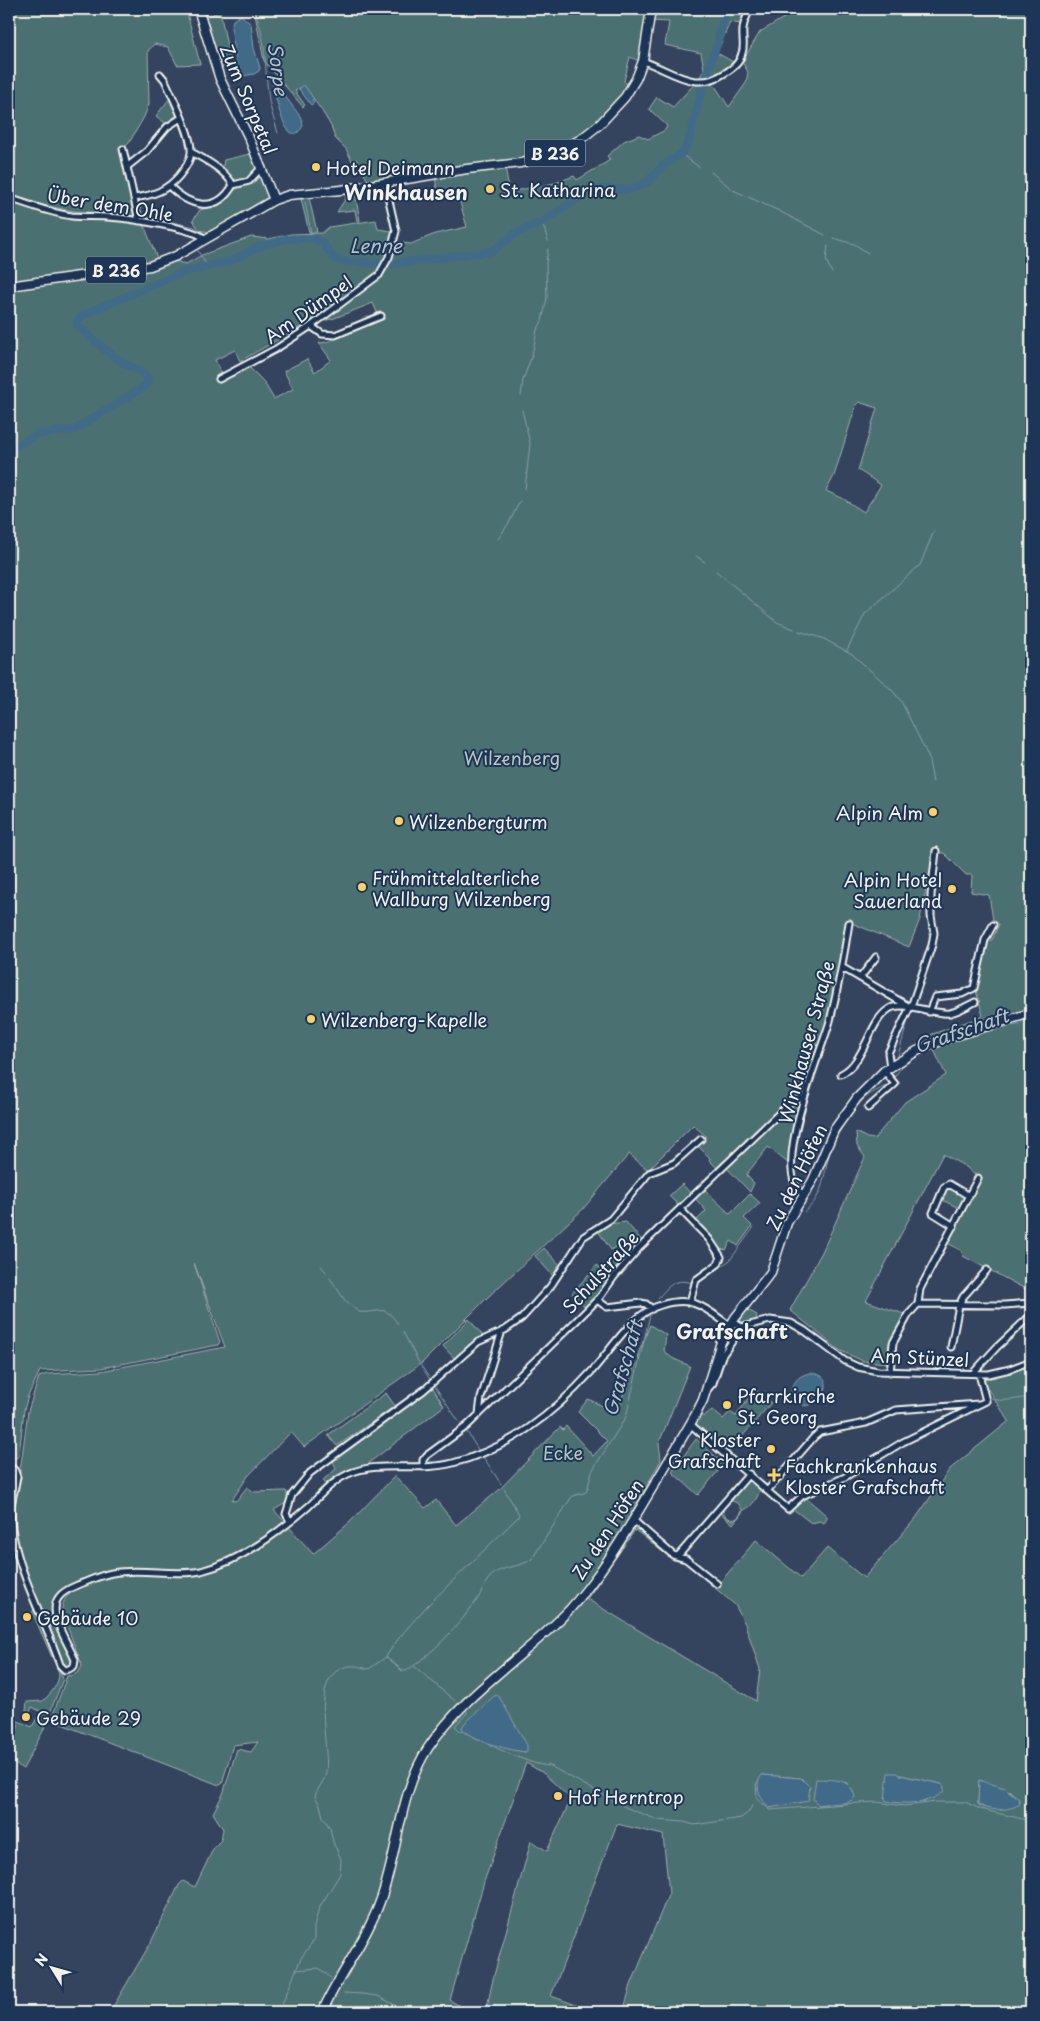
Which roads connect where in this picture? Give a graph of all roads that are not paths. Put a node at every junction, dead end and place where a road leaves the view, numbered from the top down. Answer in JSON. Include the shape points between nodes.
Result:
{"nodes":[{"id":1,"x":198,"y":9,"type":"edge"},
{"id":2,"x":651,"y":9,"type":"edge"},
{"id":3,"x":750,"y":9,"type":"edge"},
{"id":4,"x":643,"y":61,"type":"junction"},
{"id":5,"x":160,"y":74,"type":"dead end"},
{"id":6,"x":181,"y":118,"type":"junction"},
{"id":7,"x":123,"y":149,"type":"dead end"},
{"id":8,"x":191,"y":152,"type":"junction"},
{"id":9,"x":128,"y":166,"type":"junction"},
{"id":10,"x":262,"y":167,"type":"junction"},
{"id":11,"x":385,"y":183,"type":"junction"},
{"id":12,"x":233,"y":185,"type":"junction"},
{"id":13,"x":169,"y":186,"type":"junction"},
{"id":14,"x":9,"y":198,"type":"edge"},
{"id":15,"x":135,"y":198,"type":"junction"},
{"id":16,"x":274,"y":200,"type":"junction"},
{"id":17,"x":139,"y":221,"type":"junction"},
{"id":18,"x":205,"y":240,"type":"junction"},
{"id":19,"x":9,"y":286,"type":"edge"},
{"id":20,"x":381,"y":316,"type":"dead end"},
{"id":21,"x":311,"y":326,"type":"junction"},
{"id":22,"x":219,"y":379,"type":"dead end"},
{"id":23,"x":936,"y":851,"type":"dead end"},
{"id":24,"x":849,"y":923,"type":"dead end"},
{"id":25,"x":993,"y":924,"type":"dead end"},
{"id":26,"x":876,"y":957,"type":"dead end"},
{"id":27,"x":843,"y":968,"type":"junction"},
{"id":28,"x":860,"y":978,"type":"junction"},
{"id":29,"x":975,"y":1002,"type":"dead end"},
{"id":30,"x":910,"y":1008,"type":"junction"},
{"id":31,"x":929,"y":1012,"type":"junction"},
{"id":32,"x":1031,"y":1013,"type":"edge"},
{"id":33,"x":841,"y":1074,"type":"dead end"},
{"id":34,"x":889,"y":1074,"type":"junction"},
{"id":35,"x":803,"y":1098,"type":"junction"},
{"id":36,"x":868,"y":1108,"type":"dead end"},
{"id":37,"x":701,"y":1139,"type":"dead end"},
{"id":38,"x":978,"y":1178,"type":"dead end"},
{"id":39,"x":804,"y":1196,"type":"junction"},
{"id":40,"x":969,"y":1196,"type":"junction"},
{"id":41,"x":680,"y":1209,"type":"junction"},
{"id":42,"x":954,"y":1226,"type":"junction"},
{"id":43,"x":988,"y":1270,"type":"dead end"},
{"id":44,"x":597,"y":1300,"type":"junction"},
{"id":45,"x":690,"y":1302,"type":"junction"},
{"id":46,"x":1031,"y":1303,"type":"edge"},
{"id":47,"x":918,"y":1304,"type":"junction"},
{"id":48,"x":959,"y":1305,"type":"junction"},
{"id":49,"x":652,"y":1309,"type":"junction"},
{"id":50,"x":1031,"y":1315,"type":"edge"},
{"id":51,"x":731,"y":1324,"type":"junction"},
{"id":52,"x":742,"y":1327,"type":"junction"},
{"id":53,"x":502,"y":1331,"type":"junction"},
{"id":54,"x":951,"y":1347,"type":"dead end"},
{"id":55,"x":1031,"y":1361,"type":"edge"},
{"id":56,"x":890,"y":1372,"type":"junction"},
{"id":57,"x":976,"y":1374,"type":"junction"},
{"id":58,"x":705,"y":1392,"type":"junction"},
{"id":59,"x":981,"y":1403,"type":"junction"},
{"id":60,"x":479,"y":1415,"type":"junction"},
{"id":61,"x":690,"y":1424,"type":"junction"},
{"id":62,"x":9,"y":1465,"type":"edge"},
{"id":63,"x":423,"y":1467,"type":"junction"},
{"id":64,"x":749,"y":1474,"type":"junction"},
{"id":65,"x":767,"y":1491,"type":"junction"},
{"id":66,"x":10,"y":1509,"type":"junction"},
{"id":67,"x":9,"y":1515,"type":"edge"},
{"id":68,"x":633,"y":1520,"type":"junction"},
{"id":69,"x":290,"y":1521,"type":"junction"},
{"id":70,"x":12,"y":1538,"type":"edge"},
{"id":71,"x":678,"y":1556,"type":"junction"},
{"id":72,"x":717,"y":1584,"type":"dead end"},
{"id":73,"x":322,"y":2012,"type":"edge"}],
"edges":[{"from":1,"to":10,"type":"street","name":"Zum Sorpetal","via":[[224,89]]},
{"from":2,"to":4,"type":"street","number":"B 236"},
{"from":3,"to":4,"type":"street","via":[[744,24],[743,51],[737,64],[715,80],[688,80]]},
{"from":4,"to":11,"type":"street","number":"B 236","via":[[632,86],[610,116],[581,139],[554,154],[521,163]]},
{"from":5,"to":6,"type":"street","via":[[166,80]]},
{"from":6,"to":8,"type":"street","via":[[190,138]]},
{"from":6,"to":9,"type":"street","via":[[171,123],[147,151]]},
{"from":7,"to":9,"type":"street"},
{"from":8,"to":12,"type":"street","via":[[208,161]]},
{"from":8,"to":13,"type":"street","via":[[186,166]]},
{"from":9,"to":15,"type":"street"},
{"from":10,"to":12,"type":"street","via":[[247,183]]},
{"from":10,"to":16,"type":"street","name":"Zum Sorpetal"},
{"from":11,"to":16,"type":"street","number":"B 236"},
{"from":11,"to":21,"type":"street","name":"Am Dümpel","via":[[396,231],[384,269]]},
{"from":12,"to":13,"type":"street","via":[[218,200],[201,205],[183,198]]},
{"from":13,"to":15,"type":"street","via":[[154,194]]},
{"from":14,"to":17,"type":"street","name":"Über dem Ohle","via":[[73,216]]},
{"from":15,"to":17,"type":"street"},
{"from":16,"to":18,"type":"street","number":"B 236"},
{"from":17,"to":18,"type":"street","name":"Über dem Ohle","via":[[199,234]]},
{"from":18,"to":19,"type":"street","number":"B 236","via":[[169,260],[145,268]]},
{"from":20,"to":21,"type":"street","via":[[335,335],[322,334]]},
{"from":21,"to":22,"type":"street","name":"Am Dümpel"},
{"from":23,"to":30,"type":"street","via":[[931,910],[933,936]]},
{"from":24,"to":27,"type":"street","name":"Winkhauser Straße"},
{"from":25,"to":31,"type":"street","via":[[985,940],[974,988],[962,994],[935,998]]},
{"from":26,"to":28,"type":"street"},
{"from":27,"to":28,"type":"street"},
{"from":27,"to":35,"type":"street","name":"Winkhauser Straße","via":[[824,1040]]},
{"from":28,"to":30,"type":"street"},
{"from":29,"to":31,"type":"street","via":[[953,1012]]},
{"from":30,"to":31,"type":"street"},
{"from":30,"to":33,"type":"street","via":[[888,1009],[855,1063]]},
{"from":30,"to":34,"type":"street","via":[[888,1053]]},
{"from":32,"to":34,"type":"street","name":"Zu den Höfen","via":[[945,1039],[917,1051]]},
{"from":34,"to":36,"type":"street","via":[[895,1084]]},
{"from":34,"to":39,"type":"street","name":"Zu den Höfen","via":[[861,1093],[844,1114]]},
{"from":35,"to":39,"type":"street","name":"Winkhauser Straße","via":[[795,1135],[793,1170],[794,1184]]},
{"from":35,"to":41,"type":"street","name":"Schulstraße","via":[[790,1103]]},
{"from":37,"to":53,"type":"street","via":[[674,1163],[651,1172],[611,1219],[583,1237],[541,1298],[522,1318]]},
{"from":38,"to":40,"type":"street"},
{"from":39,"to":51,"type":"street","name":"Zu den Höfen","via":[[786,1226],[772,1270]]},
{"from":40,"to":42,"type":"street"},
{"from":40,"to":42,"type":"street","via":[[949,1184],[944,1187],[933,1213]]},
{"from":41,"to":44,"type":"street","name":"Schulstraße","via":[[639,1248]]},
{"from":41,"to":45,"type":"street","via":[[709,1239],[721,1257],[718,1264],[695,1283]]},
{"from":42,"to":47,"type":"street","via":[[920,1288]]},
{"from":43,"to":48,"type":"street","via":[[968,1290]]},
{"from":44,"to":49,"type":"street","via":[[607,1307],[641,1303]]},
{"from":44,"to":60,"type":"street","name":"Schulstraße"},
{"from":45,"to":49,"type":"street","via":[[665,1304]]},
{"from":45,"to":51,"type":"street"},
{"from":46,"to":48,"type":"street"},
{"from":47,"to":48,"type":"street"},
{"from":47,"to":56,"type":"street","via":[[893,1343]]},
{"from":48,"to":54,"type":"street"},
{"from":49,"to":63,"type":"street","via":[[628,1328],[577,1387],[517,1437],[464,1460]]},
{"from":50,"to":57,"type":"street","via":[[996,1348]]},
{"from":51,"to":52,"type":"street"},
{"from":51,"to":58,"type":"street","name":"Zu den Höfen","via":[[717,1349]]},
{"from":52,"to":56,"type":"street","name":"Am Stünzel","via":[[770,1320],[791,1323],[852,1364],[868,1370]]},
{"from":52,"to":58,"type":"street","via":[[722,1356],[713,1383]]},
{"from":53,"to":60,"type":"street","via":[[481,1398]]},
{"from":53,"to":69,"type":"street","via":[[478,1342],[430,1385],[318,1466],[291,1497],[286,1514]]},
{"from":55,"to":57,"type":"street","name":"Am Stünzel","via":[[996,1373]]},
{"from":56,"to":57,"type":"street","name":"Am Stünzel"},
{"from":57,"to":59,"type":"street","via":[[986,1400]]},
{"from":58,"to":61,"type":"street","name":"Zu den Höfen"},
{"from":59,"to":65,"type":"street","via":[[896,1410],[866,1422],[820,1432]]},
{"from":59,"to":65,"type":"street","via":[[903,1442],[845,1477],[802,1496],[789,1509]]},
{"from":60,"to":63,"type":"street","name":"Schulstraße","via":[[426,1456]]},
{"from":61,"to":64,"type":"street"},
{"from":61,"to":68,"type":"street","name":"Zu den Höfen"},
{"from":62,"to":66,"type":"street","via":[[17,1477]]},
{"from":63,"to":69,"type":"street","via":[[363,1469],[350,1473]]},
{"from":64,"to":65,"type":"street"},
{"from":64,"to":71,"type":"street"},
{"from":66,"to":67,"type":"street"},
{"from":66,"to":70,"type":"street"},
{"from":68,"to":71,"type":"street"},
{"from":68,"to":73,"type":"street","name":"Zu den Höfen","via":[[582,1595],[550,1629],[457,1712],[424,1756],[407,1796],[390,1869],[376,1911]]},
{"from":69,"to":70,"type":"street","via":[[232,1561],[200,1571],[113,1573],[64,1592],[56,1601],[55,1612],[75,1660],[74,1666],[67,1670],[60,1665]]},
{"from":71,"to":72,"type":"street"}]}
